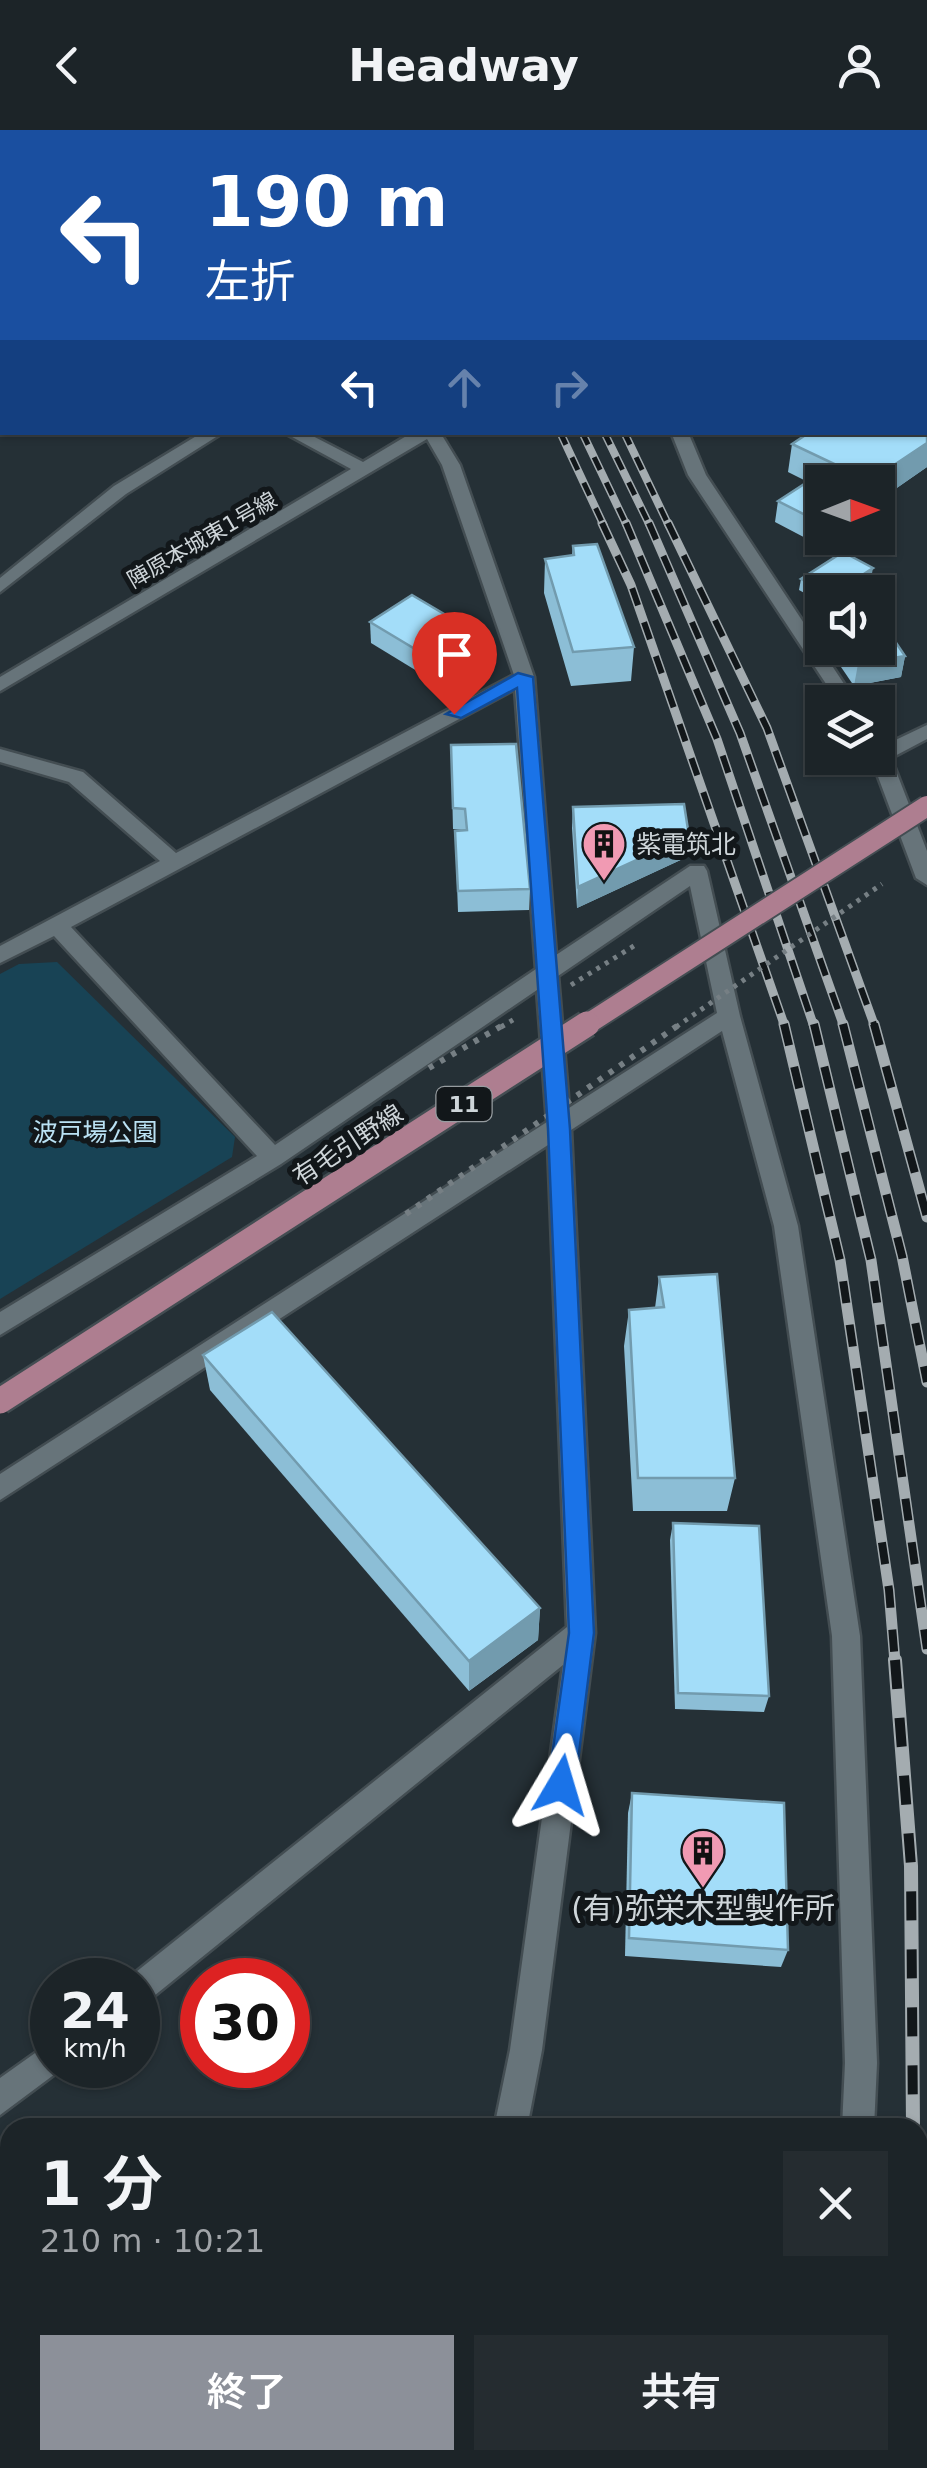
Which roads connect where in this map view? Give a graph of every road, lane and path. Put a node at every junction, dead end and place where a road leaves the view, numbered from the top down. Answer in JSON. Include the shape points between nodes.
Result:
{"nodes":[{"id":1,"x":211,"y":435,"type":"edge"},
{"id":2,"x":297,"y":435,"type":"edge"},
{"id":3,"x":423,"y":435,"type":"edge"},
{"id":4,"x":430,"y":435,"type":"edge"},
{"id":5,"x":680,"y":435,"type":"edge"},
{"id":6,"x":366,"y":470,"type":"junction"},
{"id":7,"x":0,"y":587,"type":"edge"},
{"id":8,"x":524,"y":677,"type":"junction"},
{"id":9,"x":0,"y":685,"type":"edge"},
{"id":10,"x":836,"y":685,"type":"edge"},
{"id":11,"x":927,"y":731,"type":"edge"},
{"id":12,"x":895,"y":745,"type":"edge"},
{"id":13,"x":0,"y":755,"type":"edge"},
{"id":14,"x":889,"y":775,"type":"edge"},
{"id":15,"x":927,"y":806,"type":"edge"},
{"id":16,"x":175,"y":864,"type":"junction"},
{"id":17,"x":927,"y":878,"type":"edge"},
{"id":18,"x":889,"y":879,"type":"dead end"},
{"id":19,"x":56,"y":924,"type":"junction"},
{"id":20,"x":0,"y":954,"type":"edge"},
{"id":21,"x":544,"y":974,"type":"junction"},
{"id":22,"x":523,"y":1014,"type":"dead end"},
{"id":23,"x":729,"y":1016,"type":"junction"},
{"id":24,"x":429,"y":1068,"type":"dead end"},
{"id":25,"x":559,"y":1129,"type":"junction"},
{"id":26,"x":273,"y":1158,"type":"junction"},
{"id":27,"x":406,"y":1214,"type":"dead end"},
{"id":28,"x":0,"y":1325,"type":"edge"},
{"id":29,"x":0,"y":1401,"type":"edge"},
{"id":30,"x":0,"y":1488,"type":"edge"},
{"id":31,"x":582,"y":1633,"type":"junction"},
{"id":32,"x":160,"y":1971,"type":"edge"},
{"id":33,"x":30,"y":2075,"type":"edge"},
{"id":34,"x":0,"y":2099,"type":"edge"},
{"id":35,"x":512,"y":2118,"type":"edge"},
{"id":36,"x":858,"y":2118,"type":"edge"}],
"edges":[{"from":1,"to":7,"type":"street","via":[[120,490]]},
{"from":2,"to":6,"type":"street"},
{"from":3,"to":6,"type":"street","name":"陣原本城東1号線"},
{"from":4,"to":8,"type":"street","via":[[451,464]]},
{"from":5,"to":10,"type":"street","via":[[697,474]]},
{"from":6,"to":9,"type":"street","name":"陣原本城東1号線"},
{"from":8,"to":16,"type":"street"},
{"from":8,"to":21,"type":"street"},
{"from":11,"to":12,"type":"street"},
{"from":13,"to":16,"type":"street","via":[[76,777]]},
{"from":14,"to":17,"type":"street"},
{"from":15,"to":29,"type":"main road","name":"有毛引野線","number":"11","bridge":true},
{"from":16,"to":19,"type":"street"},
{"from":18,"to":27,"type":"path","bridge":true},
{"from":19,"to":20,"type":"street"},
{"from":19,"to":26,"type":"street"},
{"from":21,"to":23,"type":"street","via":[[696,872]]},
{"from":21,"to":25,"type":"street"},
{"from":21,"to":26,"type":"street"},
{"from":22,"to":24,"type":"path","bridge":true},
{"from":23,"to":25,"type":"street"},
{"from":23,"to":36,"type":"street","via":[[786,1226],[846,1636]]},
{"from":25,"to":30,"type":"street"},
{"from":25,"to":31,"type":"street"},
{"from":26,"to":28,"type":"street"},
{"from":31,"to":32,"type":"street"},
{"from":31,"to":35,"type":"street"},
{"from":33,"to":34,"type":"street"}]}
